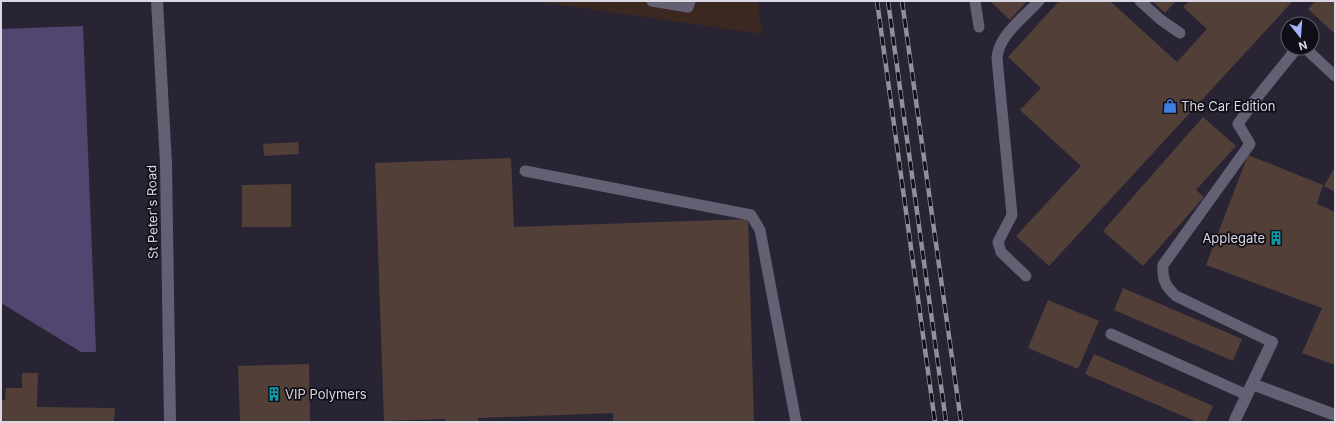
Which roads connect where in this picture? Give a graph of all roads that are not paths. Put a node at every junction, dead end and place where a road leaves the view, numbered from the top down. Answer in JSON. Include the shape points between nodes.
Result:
{"nodes":[{"id":1,"x":157,"y":1,"type":"edge"},
{"id":2,"x":652,"y":1,"type":"edge"},
{"id":3,"x":690,"y":1,"type":"edge"},
{"id":4,"x":975,"y":1,"type":"edge"},
{"id":5,"x":1039,"y":1,"type":"edge"},
{"id":6,"x":1140,"y":1,"type":"edge"},
{"id":7,"x":979,"y":27,"type":"dead end"},
{"id":8,"x":1180,"y":33,"type":"dead end"},
{"id":9,"x":1291,"y":56,"type":"edge"},
{"id":10,"x":1314,"y":56,"type":"edge"},
{"id":11,"x":1335,"y":76,"type":"edge"},
{"id":12,"x":525,"y":171,"type":"dead end"},
{"id":13,"x":1026,"y":276,"type":"dead end"},
{"id":14,"x":1111,"y":334,"type":"dead end"},
{"id":15,"x":1272,"y":342,"type":"joint"},
{"id":16,"x":1250,"y":390,"type":"junction"},
{"id":17,"x":1335,"y":415,"type":"edge"},
{"id":18,"x":1235,"y":421,"type":"edge"},
{"id":19,"x":170,"y":422,"type":"edge"},
{"id":20,"x":796,"y":422,"type":"edge"}],
"edges":[{"from":1,"to":19,"type":"street","name":"St Peter's Road","via":[[166,164]]},
{"from":2,"to":3,"type":"lane","via":[[688,7]]},
{"from":4,"to":7,"type":"lane"},
{"from":5,"to":13,"type":"lane","via":[[1002,40],[997,51],[1012,215],[998,242],[1001,252]]},
{"from":6,"to":8,"type":"lane"},
{"from":9,"to":15,"type":"lane","via":[[1238,124],[1250,144],[1163,265],[1162,277],[1167,288],[1176,296]]},
{"from":10,"to":11,"type":"lane"},
{"from":12,"to":20,"type":"lane","via":[[751,215],[760,230]]},
{"from":14,"to":16,"type":"lane"},
{"from":15,"to":16,"type":"street"},
{"from":16,"to":17,"type":"street"},
{"from":16,"to":18,"type":"street"}]}
